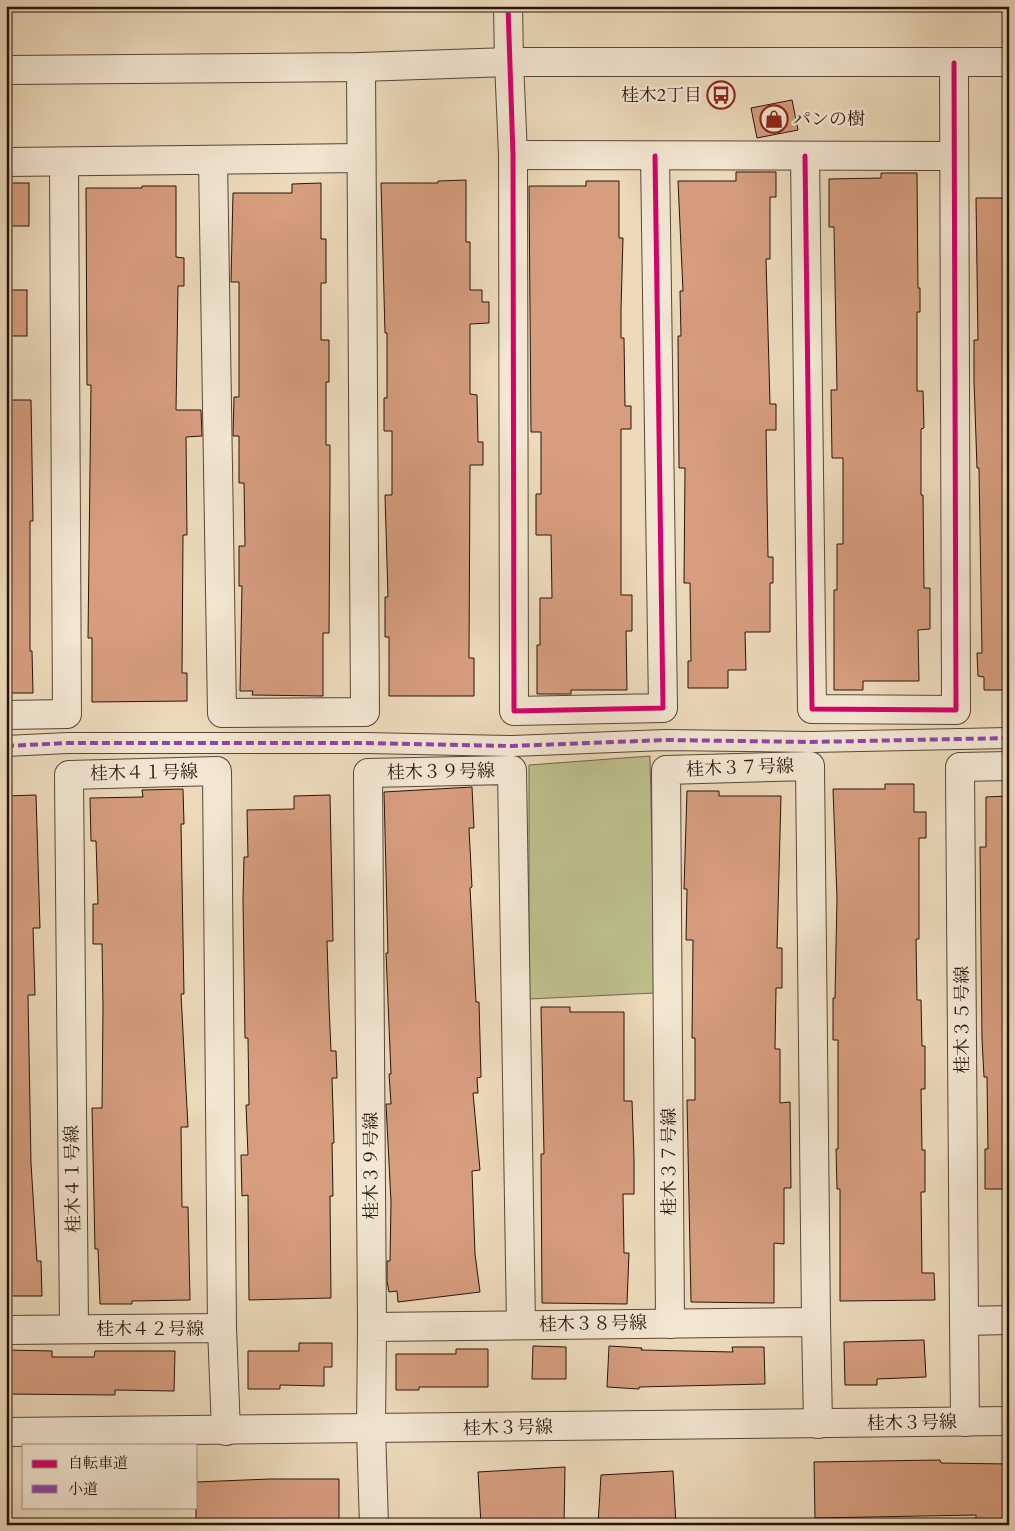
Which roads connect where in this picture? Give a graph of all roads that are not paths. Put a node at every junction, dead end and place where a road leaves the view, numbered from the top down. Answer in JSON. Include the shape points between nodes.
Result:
{"nodes":[{"id":1,"x":508,"y":6,"type":"edge"},
{"id":2,"x":509,"y":62,"type":"junction"},
{"id":3,"x":1009,"y":62,"type":"edge"},
{"id":4,"x":954,"y":63,"type":"junction"},
{"id":5,"x":361,"y":67,"type":"junction"},
{"id":6,"x":6,"y":70,"type":"edge"},
{"id":7,"x":513,"y":155,"type":"junction"},
{"id":8,"x":655,"y":156,"type":"junction"},
{"id":9,"x":805,"y":156,"type":"junction"},
{"id":10,"x":953,"y":156,"type":"junction"},
{"id":11,"x":361,"y":158,"type":"junction"},
{"id":12,"x":213,"y":160,"type":"junction"},
{"id":13,"x":6,"y":162,"type":"edge"},
{"id":14,"x":64,"y":162,"type":"junction"},
{"id":15,"x":6,"y":715,"type":"edge"},
{"id":16,"x":1009,"y":738,"type":"edge"},
{"id":17,"x":6,"y":746,"type":"edge"},
{"id":18,"x":1009,"y":766,"type":"edge"},
{"id":19,"x":1009,"y":1320,"type":"edge"},
{"id":20,"x":964,"y":1321,"type":"junction"},
{"id":21,"x":816,"y":1322,"type":"junction"},
{"id":22,"x":670,"y":1324,"type":"junction"},
{"id":23,"x":521,"y":1325,"type":"junction"},
{"id":24,"x":372,"y":1327,"type":"junction"},
{"id":25,"x":222,"y":1328,"type":"junction"},
{"id":26,"x":74,"y":1329,"type":"junction"},
{"id":27,"x":6,"y":1330,"type":"edge"},
{"id":28,"x":1009,"y":1421,"type":"edge"},
{"id":29,"x":966,"y":1422,"type":"junction"},
{"id":30,"x":818,"y":1424,"type":"junction"},
{"id":31,"x":371,"y":1430,"type":"junction"},
{"id":32,"x":226,"y":1431,"type":"junction"},
{"id":33,"x":6,"y":1432,"type":"edge"},
{"id":34,"x":374,"y":1525,"type":"edge"}],
"edges":[{"from":1,"to":2,"type":"street"},
{"from":2,"to":4,"type":"street"},
{"from":2,"to":5,"type":"street"},
{"from":2,"to":7,"type":"street"},
{"from":3,"to":4,"type":"street"},
{"from":4,"to":10,"type":"street"},
{"from":5,"to":6,"type":"street"},
{"from":5,"to":11,"type":"street"},
{"from":7,"to":8,"type":"street"},
{"from":7,"to":8,"type":"street","via":[[514,711],[663,708]]},
{"from":8,"to":9,"type":"street"},
{"from":9,"to":10,"type":"street"},
{"from":9,"to":10,"type":"street","via":[[812,709],[956,710]]},
{"from":11,"to":12,"type":"street"},
{"from":11,"to":12,"type":"street","via":[[365,712],[222,713]]},
{"from":12,"to":14,"type":"street"},
{"from":13,"to":14,"type":"street"},
{"from":14,"to":15,"type":"street","via":[[67,714]]},
{"from":16,"to":17,"type":"street","via":[[811,742],[665,740],[512,746]]},
{"from":18,"to":20,"type":"street","name":"桂木３５号線","via":[[960,768]]},
{"from":19,"to":20,"type":"street"},
{"from":20,"to":29,"type":"street"},
{"from":21,"to":22,"type":"street","name":"桂木３８号線"},
{"from":21,"to":22,"type":"street","name":"桂木３７号線","via":[[810,766],[666,770]]},
{"from":21,"to":30,"type":"street"},
{"from":22,"to":23,"type":"street","name":"桂木３８号線"},
{"from":23,"to":24,"type":"street","name":"桂木３８号線"},
{"from":23,"to":24,"type":"street","name":"桂木３９号線","via":[[512,770],[368,773]]},
{"from":24,"to":31,"type":"street"},
{"from":25,"to":26,"type":"street","name":"桂木４２号線"},
{"from":25,"to":26,"type":"street","name":"桂木４１号線","via":[[217,771],[69,775]]},
{"from":25,"to":32,"type":"street","name":"桂木４２号線"},
{"from":26,"to":27,"type":"street","name":"桂木４２号線"},
{"from":28,"to":29,"type":"street","name":"桂木３号線"},
{"from":29,"to":30,"type":"street","name":"桂木３号線"},
{"from":30,"to":31,"type":"street","name":"桂木３号線"},
{"from":31,"to":32,"type":"street","name":"桂木３号線"},
{"from":31,"to":34,"type":"street"},
{"from":32,"to":33,"type":"street","name":"桂木３号線"}]}
